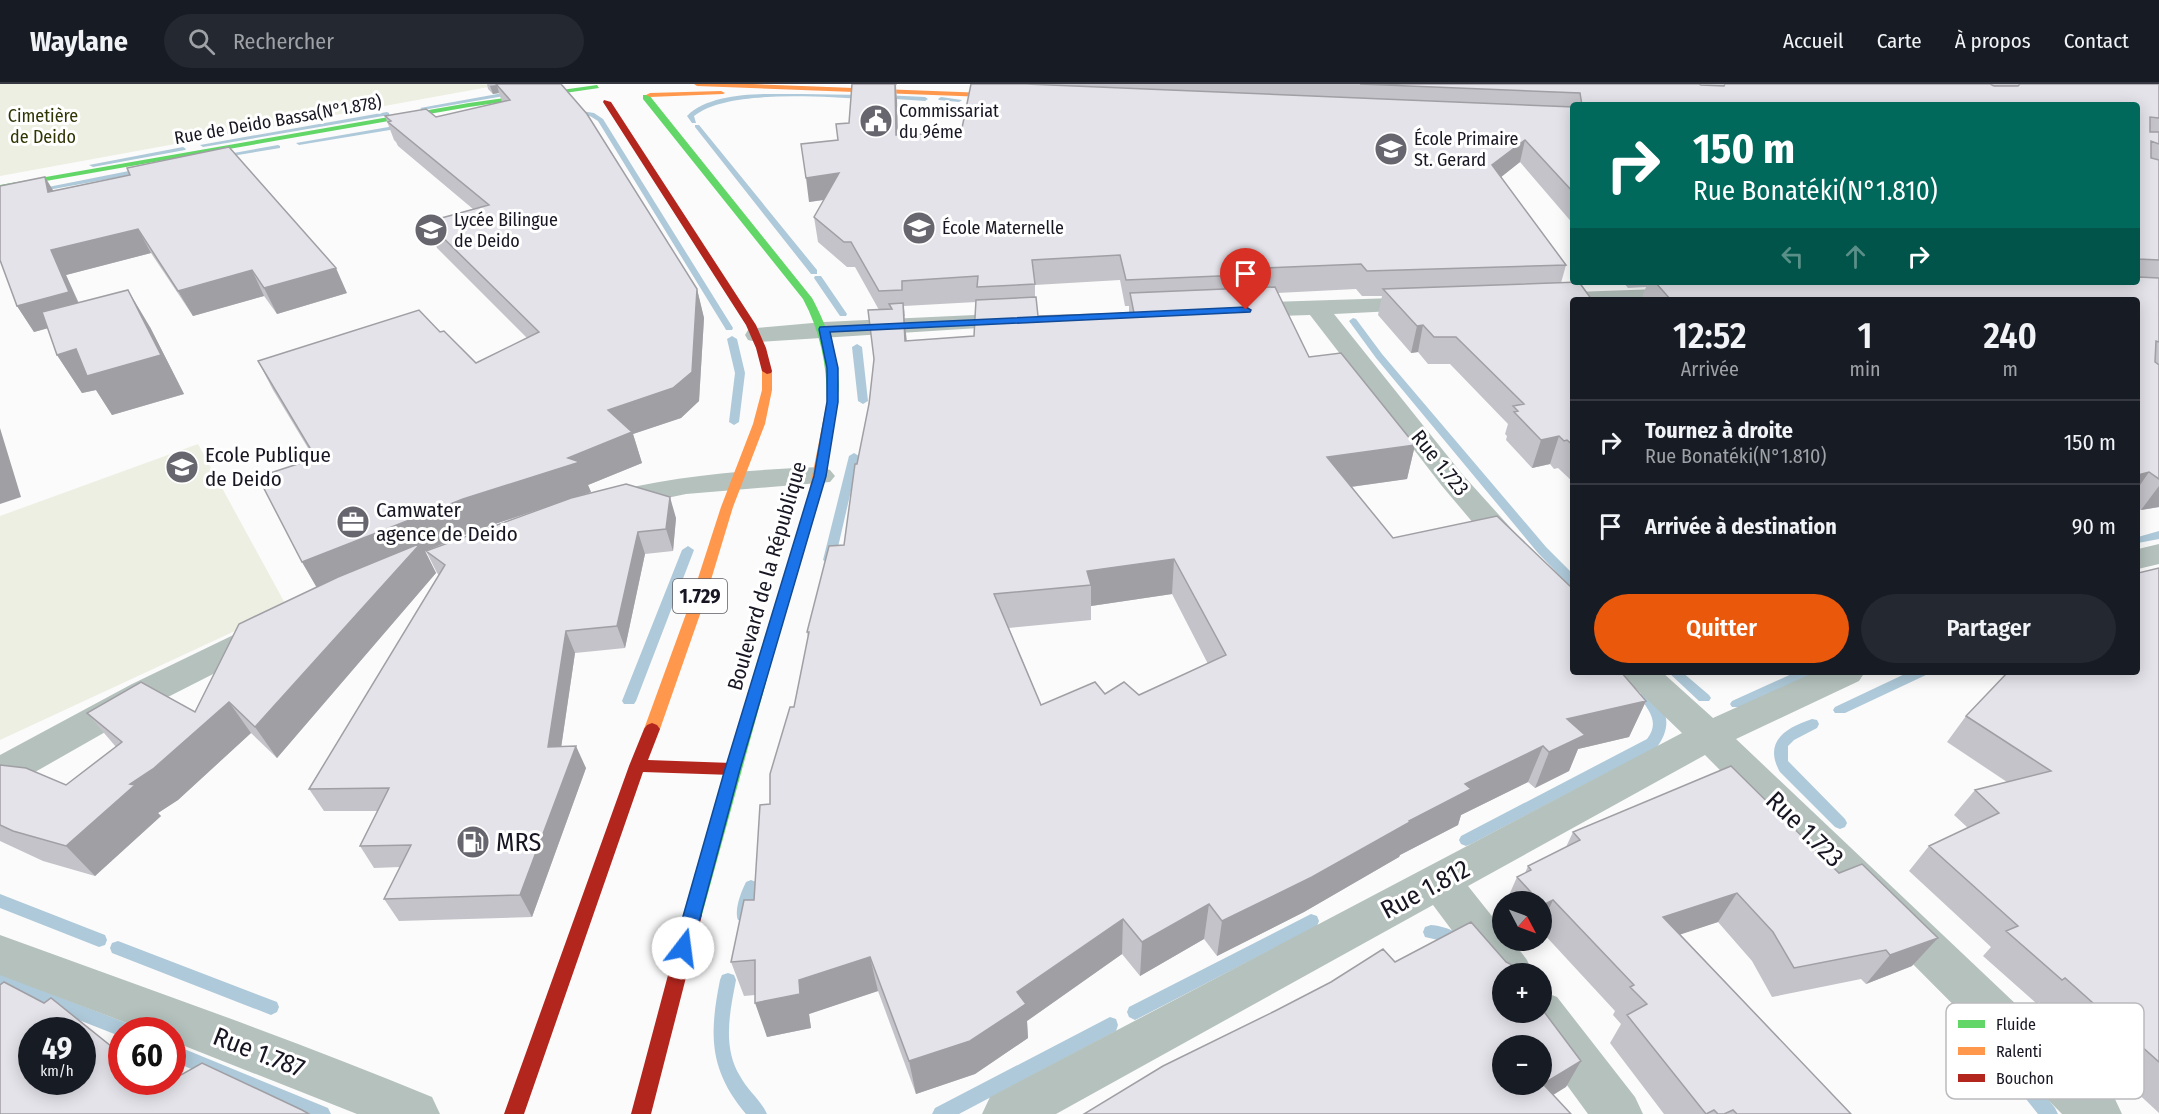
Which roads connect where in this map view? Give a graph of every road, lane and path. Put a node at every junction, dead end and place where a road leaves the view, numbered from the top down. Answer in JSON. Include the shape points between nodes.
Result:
{"nodes":[{"id":1,"x":697,"y":84,"type":"edge"},
{"id":2,"x":817,"y":86,"type":"edge"},
{"id":3,"x":600,"y":87,"type":"edge"},
{"id":4,"x":764,"y":88,"type":"junction"},
{"id":5,"x":650,"y":92,"type":"edge"},
{"id":6,"x":1032,"y":97,"type":"edge"},
{"id":7,"x":607,"y":102,"type":"junction"},
{"id":8,"x":0,"y":187,"type":"edge"},
{"id":9,"x":0,"y":195,"type":"edge"},
{"id":10,"x":1711,"y":294,"type":"edge"},
{"id":11,"x":1616,"y":297,"type":"edge"},
{"id":12,"x":1570,"y":298,"type":"edge"},
{"id":13,"x":1520,"y":300,"type":"edge"},
{"id":14,"x":1448,"y":303,"type":"edge"},
{"id":15,"x":1316,"y":307,"type":"junction"},
{"id":16,"x":1222,"y":311,"type":"edge"},
{"id":17,"x":1035,"y":320,"type":"edge"},
{"id":18,"x":824,"y":329,"type":"junction"},
{"id":19,"x":757,"y":335,"type":"junction"},
{"id":20,"x":820,"y":476,"type":"junction"},
{"id":21,"x":738,"y":478,"type":"junction"},
{"id":22,"x":580,"y":509,"type":"edge"},
{"id":23,"x":2159,"y":554,"type":"edge"},
{"id":24,"x":2140,"y":559,"type":"edge"},
{"id":25,"x":1570,"y":605,"type":"edge"},
{"id":26,"x":288,"y":622,"type":"edge"},
{"id":27,"x":1643,"y":675,"type":"edge"},
{"id":28,"x":1841,"y":675,"type":"edge"},
{"id":29,"x":1709,"y":736,"type":"junction"},
{"id":30,"x":637,"y":766,"type":"junction"},
{"id":31,"x":732,"y":769,"type":"junction"},
{"id":32,"x":0,"y":772,"type":"edge"},
{"id":33,"x":1440,"y":882,"type":"junction"},
{"id":34,"x":0,"y":955,"type":"edge"},
{"id":35,"x":1503,"y":963,"type":"edge"},
{"id":36,"x":1983,"y":1003,"type":"edge"},
{"id":37,"x":1549,"y":1023,"type":"edge"},
{"id":38,"x":2082,"y":1099,"type":"edge"},
{"id":39,"x":415,"y":1114,"type":"edge"},
{"id":40,"x":514,"y":1114,"type":"edge"},
{"id":41,"x":641,"y":1114,"type":"edge"},
{"id":42,"x":1007,"y":1114,"type":"edge"},
{"id":43,"x":1618,"y":1114,"type":"edge"},
{"id":44,"x":2097,"y":1114,"type":"edge"}],
"edges":[{"from":1,"to":4,"type":"main road"},
{"from":2,"to":4,"type":"main road"},
{"from":2,"to":6,"type":"main road"},
{"from":3,"to":7,"type":"main road"},
{"from":3,"to":8,"type":"main road","name":"Rue de Deido Bassa(N°1.878)","via":[[469,105]]},
{"from":3,"to":9,"type":"main road","name":"Rue de Deido Bassa(N°1.878)"},
{"from":4,"to":5,"type":"main road","via":[[715,93]]},
{"from":5,"to":7,"type":"main road","via":[[627,101]]},
{"from":5,"to":18,"type":"main road","name":"Boulevard de la République","via":[[807,298]]},
{"from":7,"to":19,"type":"main road","number":"1.729"},
{"from":10,"to":11,"type":"street"},
{"from":12,"to":13,"type":"street"},
{"from":14,"to":15,"type":"street"},
{"from":15,"to":16,"type":"street"},
{"from":15,"to":25,"type":"street","name":"Rue 1.723","via":[[1452,480]]},
{"from":17,"to":18,"type":"street"},
{"from":18,"to":19,"type":"street"},
{"from":18,"to":20,"type":"main road","name":"Boulevard de la République","via":[[832,368],[832,402]]},
{"from":19,"to":21,"type":"main road","number":"1.729","via":[[767,387],[763,410]]},
{"from":20,"to":21,"type":"street"},
{"from":20,"to":31,"type":"main road","name":"Boulevard de la République"},
{"from":21,"to":22,"type":"street","via":[[644,491]]},
{"from":21,"to":30,"type":"main road","number":"1.729","via":[[672,676]]},
{"from":23,"to":24,"type":"street"},
{"from":26,"to":32,"type":"street","via":[[145,693]]},
{"from":27,"to":29,"type":"street","name":"Rue 1.723"},
{"from":28,"to":29,"type":"street","name":"Rue 1.812"},
{"from":29,"to":33,"type":"street","name":"Rue 1.812"},
{"from":29,"to":36,"type":"street","name":"Rue 1.723"},
{"from":30,"to":31,"type":"main road"},
{"from":30,"to":40,"type":"main road","number":"1.729"},
{"from":31,"to":41,"type":"main road","name":"Boulevard de la République"},
{"from":33,"to":35,"type":"street"},
{"from":33,"to":42,"type":"street","name":"Rue 1.812"},
{"from":34,"to":39,"type":"street","name":"Rue 1.787"},
{"from":37,"to":43,"type":"street"},
{"from":38,"to":44,"type":"street","name":"Rue 1.723"}]}
